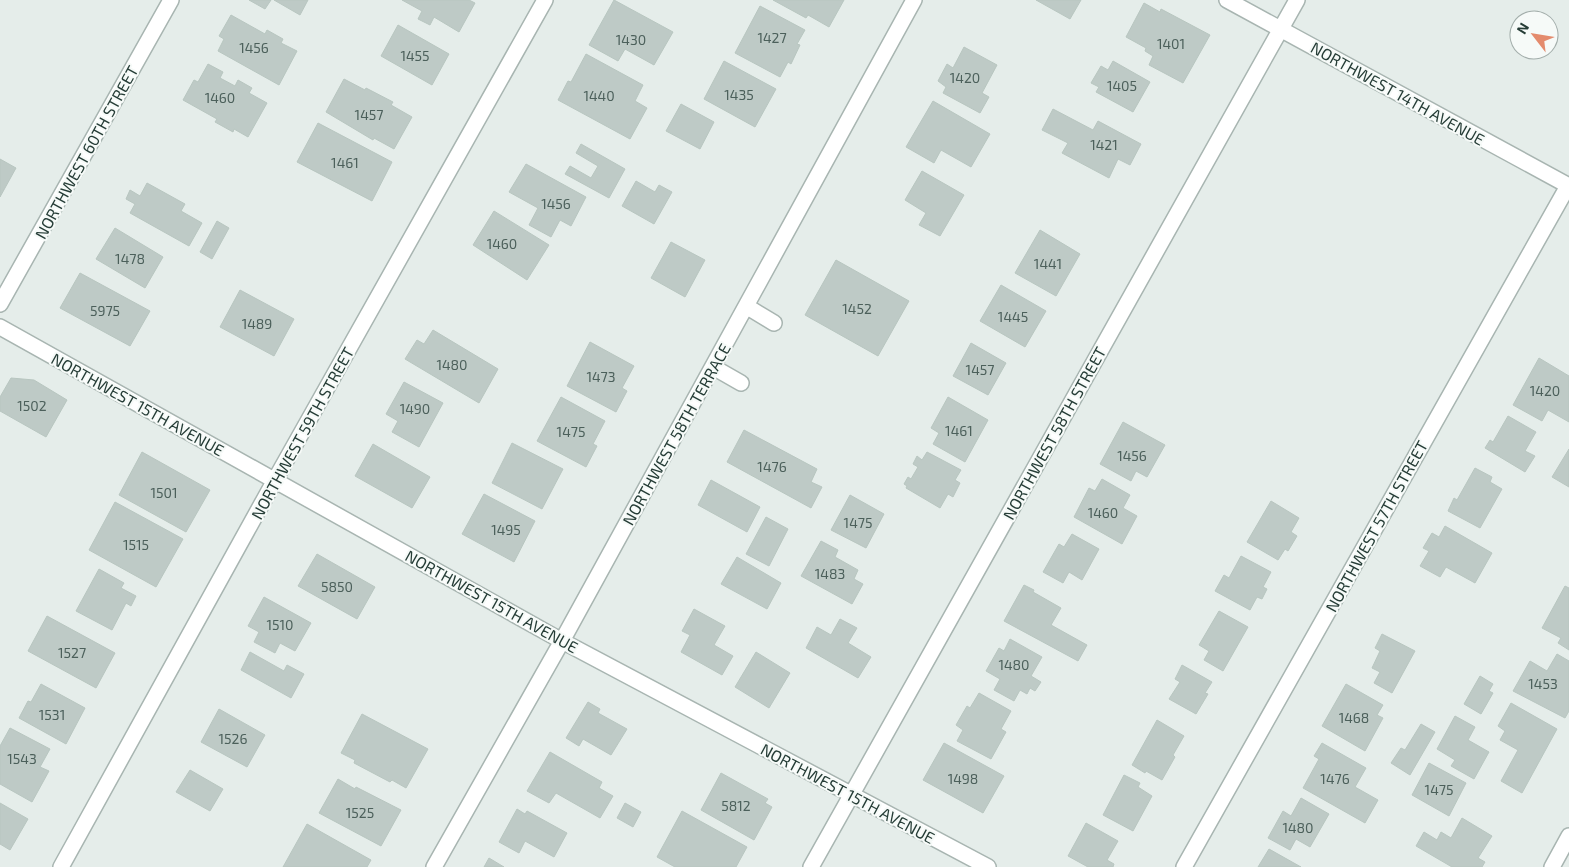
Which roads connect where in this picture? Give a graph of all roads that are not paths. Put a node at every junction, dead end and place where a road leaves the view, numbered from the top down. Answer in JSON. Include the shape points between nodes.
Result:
{"nodes":[{"id":1,"x":171,"y":0,"type":"edge"},
{"id":2,"x":545,"y":0,"type":"edge"},
{"id":3,"x":914,"y":0,"type":"edge"},
{"id":4,"x":1227,"y":0,"type":"edge"},
{"id":5,"x":1297,"y":0,"type":"edge"},
{"id":6,"x":1280,"y":29,"type":"junction"},
{"id":7,"x":1569,"y":186,"type":"edge"},
{"id":8,"x":0,"y":304,"type":"edge"},
{"id":9,"x":746,"y":306,"type":"junction"},
{"id":10,"x":774,"y":322,"type":"dead end"},
{"id":11,"x":0,"y":327,"type":"edge"},
{"id":12,"x":712,"y":367,"type":"junction"},
{"id":13,"x":741,"y":383,"type":"dead end"},
{"id":14,"x":275,"y":480,"type":"junction"},
{"id":15,"x":562,"y":641,"type":"junction"},
{"id":16,"x":851,"y":794,"type":"junction"},
{"id":17,"x":1569,"y":836,"type":"edge"},
{"id":18,"x":61,"y":867,"type":"edge"},
{"id":19,"x":434,"y":867,"type":"edge"},
{"id":20,"x":811,"y":867,"type":"edge"},
{"id":21,"x":988,"y":867,"type":"edge"},
{"id":22,"x":1184,"y":867,"type":"edge"},
{"id":23,"x":1552,"y":867,"type":"edge"}],
"edges":[{"from":1,"to":8,"type":"street","name":"NORTHWEST 60TH STREET"},
{"from":2,"to":14,"type":"street","name":"NORTHWEST 59TH STREET"},
{"from":3,"to":9,"type":"street","name":"NORTHWEST 58TH TERRACE"},
{"from":4,"to":6,"type":"street","name":"NORTHWEST 14TH AVENUE"},
{"from":5,"to":6,"type":"street","name":"NORTHWEST 58TH STREET"},
{"from":6,"to":7,"type":"street","name":"NORTHWEST 14TH AVENUE"},
{"from":6,"to":16,"type":"street","name":"NORTHWEST 58TH STREET"},
{"from":7,"to":22,"type":"street","name":"NORTHWEST 57TH STREET"},
{"from":9,"to":10,"type":"street"},
{"from":9,"to":12,"type":"street","name":"NORTHWEST 58TH TERRACE"},
{"from":11,"to":14,"type":"street","name":"NORTHWEST 15TH AVENUE"},
{"from":12,"to":13,"type":"street"},
{"from":12,"to":15,"type":"street","name":"NORTHWEST 58TH TERRACE"},
{"from":14,"to":15,"type":"street","name":"NORTHWEST 15TH AVENUE"},
{"from":14,"to":18,"type":"street","name":"NORTHWEST 59TH STREET"},
{"from":15,"to":16,"type":"street","name":"NORTHWEST 15TH AVENUE"},
{"from":15,"to":19,"type":"street","name":"NORTHWEST 58TH TERRACE"},
{"from":16,"to":20,"type":"street","name":"NORTHWEST 58TH STREET"},
{"from":16,"to":21,"type":"street","name":"NORTHWEST 15TH AVENUE"},
{"from":17,"to":23,"type":"street"}]}
